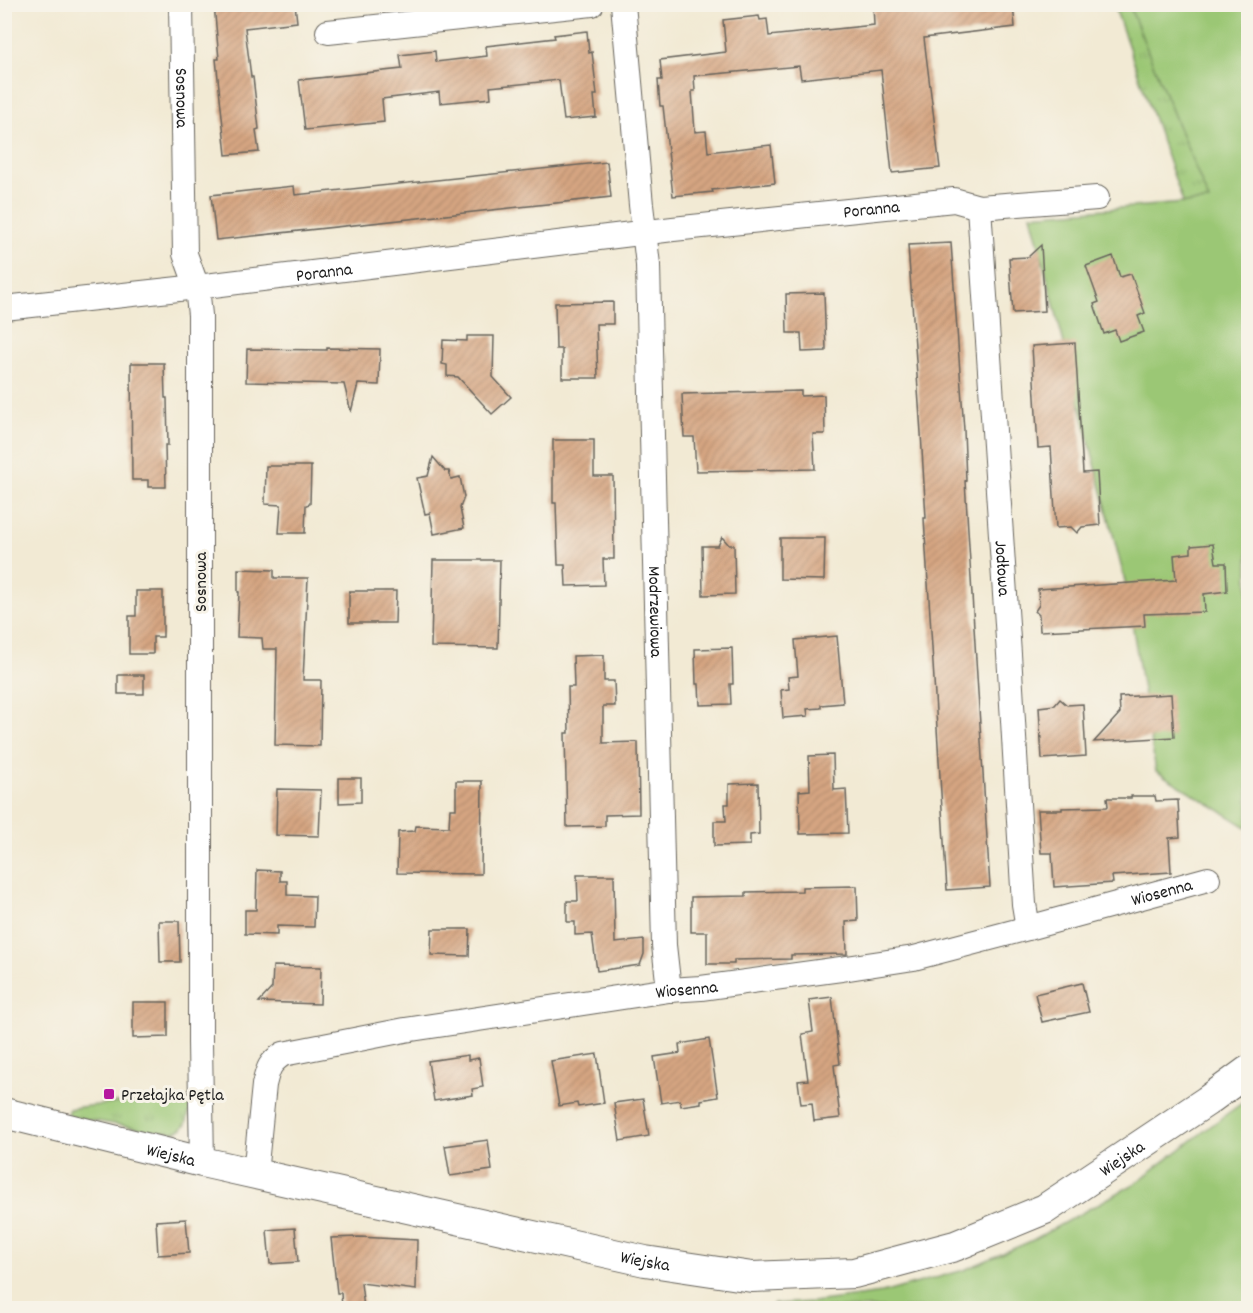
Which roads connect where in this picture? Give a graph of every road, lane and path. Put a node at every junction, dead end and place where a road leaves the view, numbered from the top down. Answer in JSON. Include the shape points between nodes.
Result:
{"nodes":[{"id":1,"x":181,"y":4,"type":"edge"},
{"id":2,"x":592,"y":4,"type":"edge"},
{"id":3,"x":623,"y":4,"type":"edge"},
{"id":4,"x":328,"y":32,"type":"dead end"},
{"id":5,"x":1097,"y":198,"type":"dead end"},
{"id":6,"x":979,"y":207,"type":"junction"},
{"id":7,"x":645,"y":232,"type":"junction"},
{"id":8,"x":197,"y":287,"type":"junction"},
{"id":9,"x":4,"y":308,"type":"edge"},
{"id":10,"x":1208,"y":879,"type":"dead end"},
{"id":11,"x":1028,"y":928,"type":"junction"},
{"id":12,"x":669,"y":990,"type":"junction"},
{"id":13,"x":1248,"y":1071,"type":"edge"},
{"id":14,"x":4,"y":1113,"type":"edge"},
{"id":15,"x":202,"y":1162,"type":"junction"},
{"id":16,"x":255,"y":1173,"type":"junction"}],
"edges":[{"from":1,"to":8,"type":"street","name":"Sosnowa","via":[[185,254]]},
{"from":2,"to":4,"type":"street"},
{"from":3,"to":7,"type":"street"},
{"from":5,"to":6,"type":"street","name":"Poranna"},
{"from":6,"to":7,"type":"street","name":"Poranna","via":[[954,200]]},
{"from":6,"to":11,"type":"street","name":"Jodłowa"},
{"from":7,"to":8,"type":"street","name":"Poranna"},
{"from":7,"to":12,"type":"street","name":"Modrzewiowa","via":[[664,945]]},
{"from":8,"to":9,"type":"street","name":"Poranna"},
{"from":8,"to":15,"type":"street","name":"Sosnowa"},
{"from":10,"to":11,"type":"street","name":"Wiosenna"},
{"from":11,"to":12,"type":"street","name":"Wiosenna","via":[[904,959]]},
{"from":12,"to":16,"type":"street","name":"Wiosenna","via":[[405,1030],[283,1054],[267,1071]]},
{"from":13,"to":16,"type":"street","name":"Wiejska","via":[[1045,1209],[955,1246],[855,1273],[752,1277],[645,1261]]},
{"from":14,"to":15,"type":"street","name":"Wiejska"},
{"from":15,"to":16,"type":"street","name":"Wiejska"}]}
